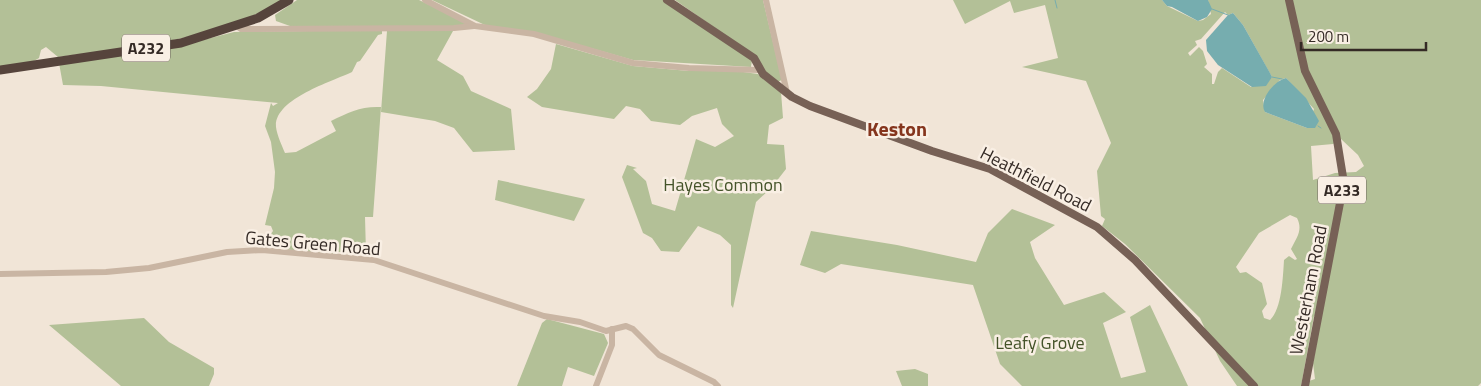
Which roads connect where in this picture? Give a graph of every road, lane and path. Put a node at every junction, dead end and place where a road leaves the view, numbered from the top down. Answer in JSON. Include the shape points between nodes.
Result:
{"nodes":[{"id":1,"x":289,"y":0,"type":"edge"},
{"id":2,"x":425,"y":0,"type":"edge"},
{"id":3,"x":668,"y":0,"type":"edge"},
{"id":4,"x":766,"y":0,"type":"edge"},
{"id":5,"x":1289,"y":0,"type":"edge"},
{"id":6,"x":237,"y":26,"type":"junction"},
{"id":7,"x":475,"y":26,"type":"junction"},
{"id":8,"x":0,"y":70,"type":"edge"},
{"id":9,"x":759,"y":70,"type":"junction"},
{"id":10,"x":784,"y":74,"type":"junction"},
{"id":11,"x":777,"y":84,"type":"junction"},
{"id":12,"x":787,"y":93,"type":"junction"},
{"id":13,"x":0,"y":274,"type":"edge"},
{"id":14,"x":612,"y":329,"type":"junction"},
{"id":15,"x":717,"y":385,"type":"edge"},
{"id":16,"x":596,"y":386,"type":"edge"},
{"id":17,"x":1254,"y":386,"type":"edge"},
{"id":18,"x":1305,"y":386,"type":"edge"}],
"edges":[{"from":1,"to":6,"type":"highway","number":"A232","via":[[264,16]]},
{"from":2,"to":7,"type":"street"},
{"from":3,"to":9,"type":"main road","name":"Heathfield Road","via":[[754,58]]},
{"from":4,"to":10,"type":"street"},
{"from":5,"to":18,"type":"main road","name":"Westerham Road","number":"A233","via":[[1305,71],[1336,134],[1343,177]]},
{"from":6,"to":7,"type":"street","via":[[241,29],[384,29]]},
{"from":6,"to":8,"type":"highway","number":"A232","via":[[174,44]]},
{"from":7,"to":9,"type":"street","via":[[534,34],[633,63]]},
{"from":9,"to":11,"type":"main road","name":"Heathfield Road"},
{"from":10,"to":11,"type":"street","via":[[783,82]]},
{"from":10,"to":12,"type":"street"},
{"from":11,"to":12,"type":"main road","name":"Heathfield Road"},
{"from":12,"to":17,"type":"main road","name":"Heathfield Road","via":[[846,120],[990,169],[1097,227],[1135,260]]},
{"from":13,"to":14,"type":"street","name":"Gates Green Road","via":[[106,272],[149,268],[227,252],[262,250],[373,260],[518,308],[606,331]]},
{"from":14,"to":15,"type":"street","name":"Gates Green Road","via":[[629,327],[659,355]]},
{"from":14,"to":16,"type":"street","via":[[612,345]]}]}
